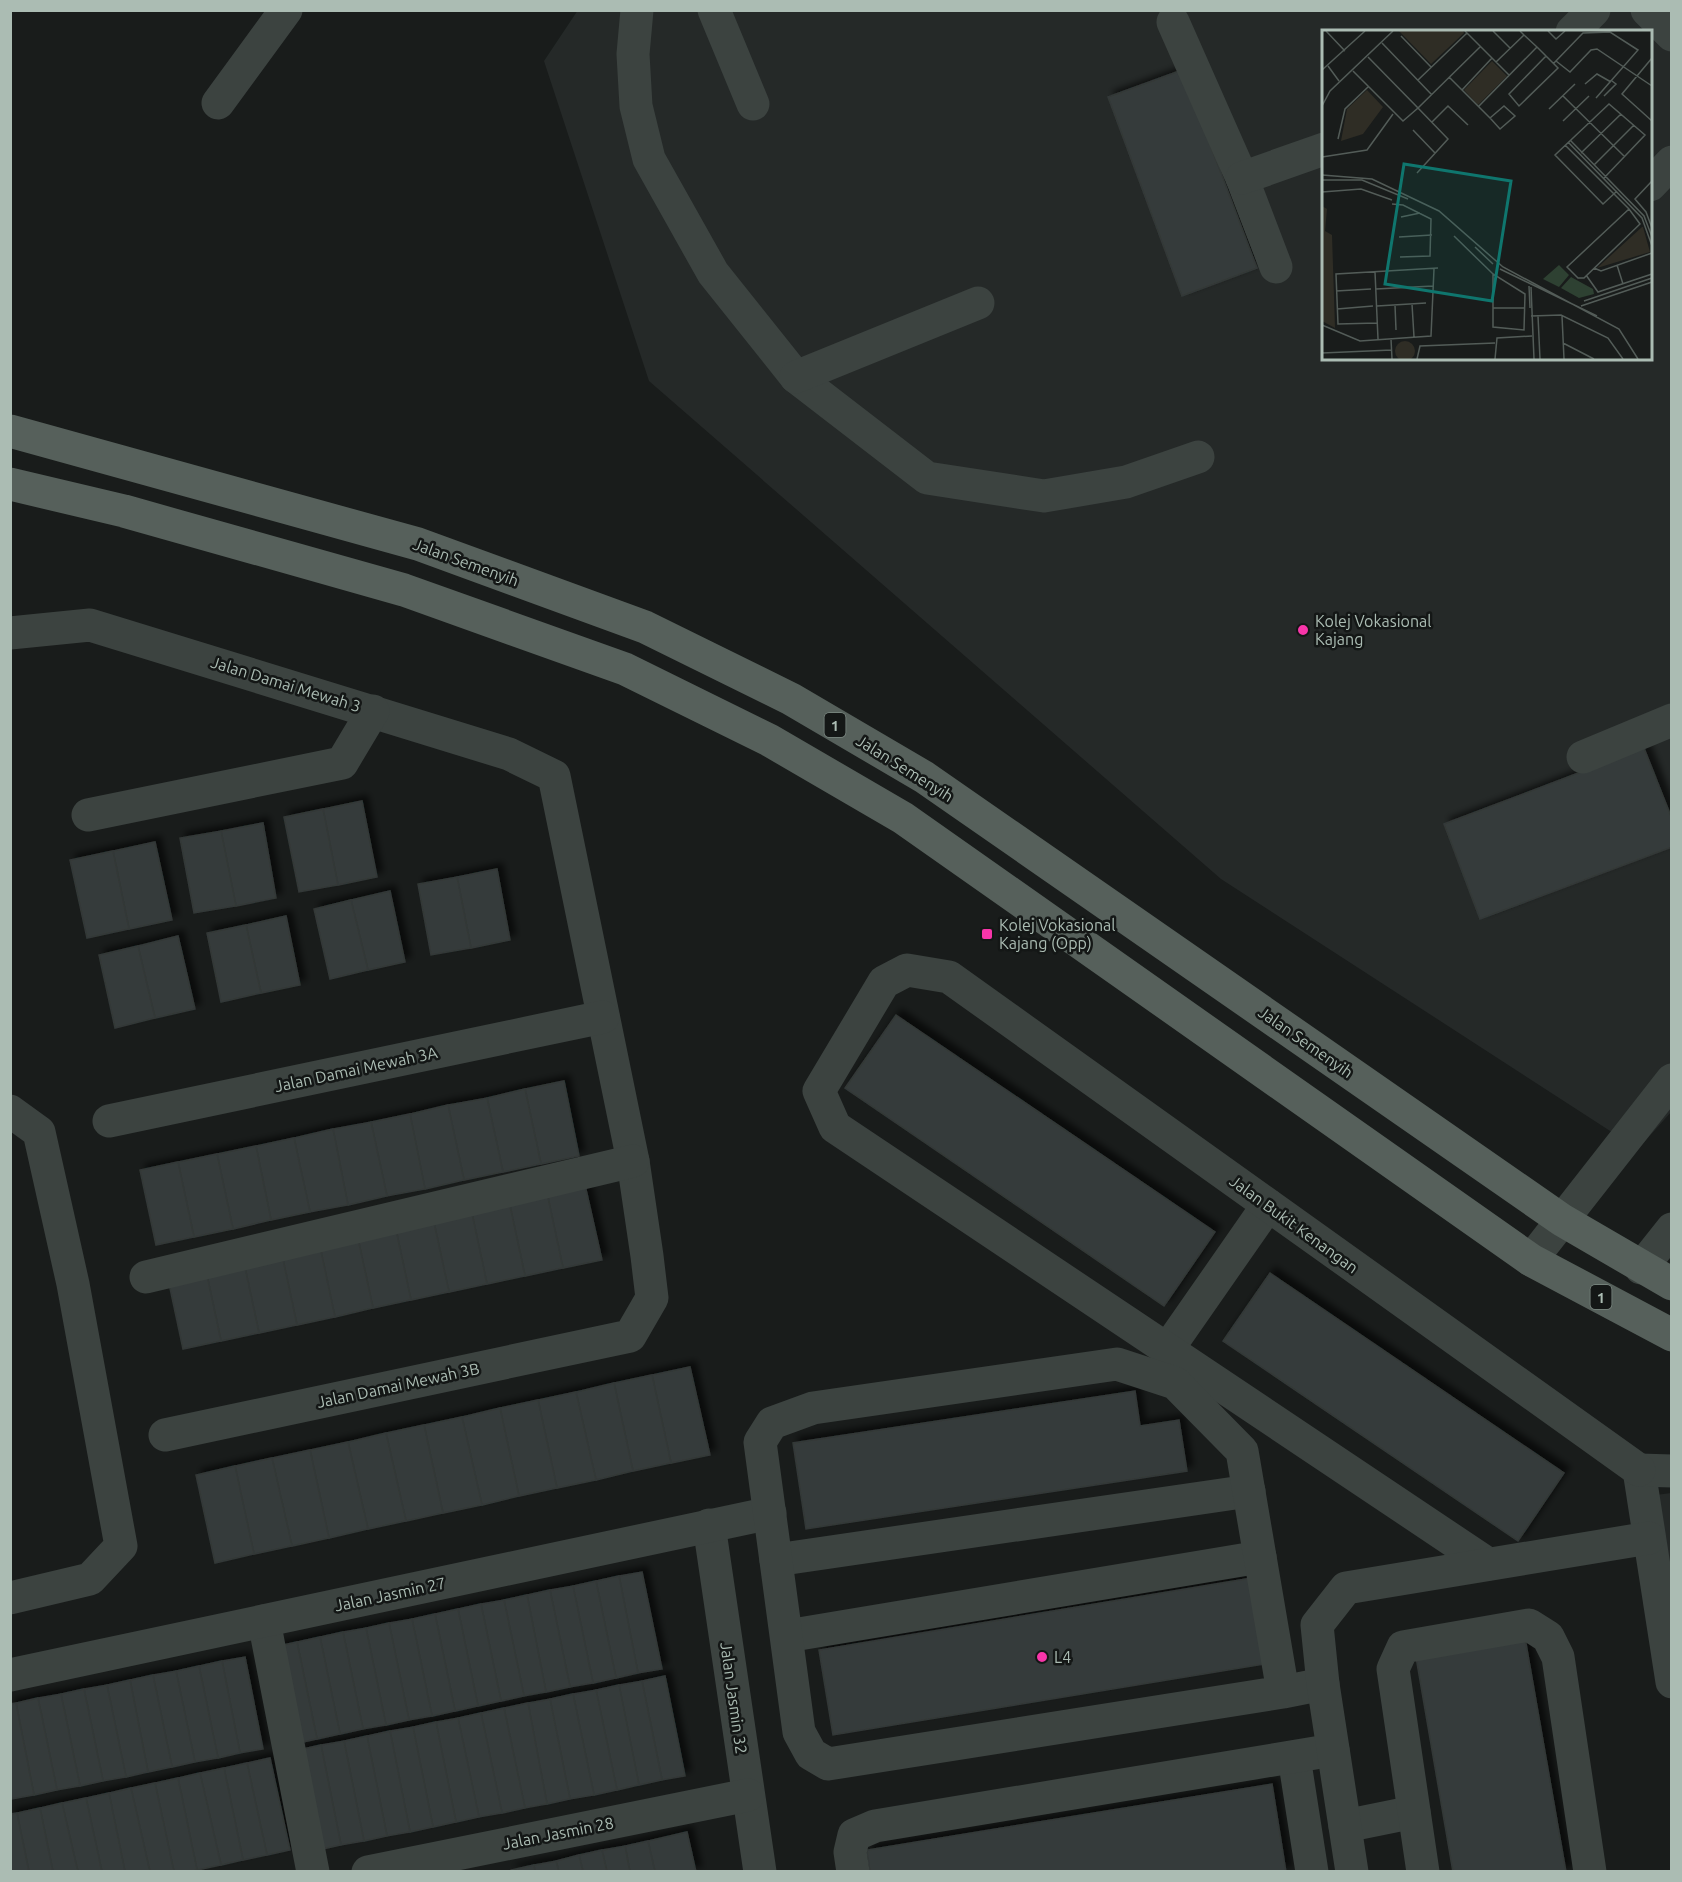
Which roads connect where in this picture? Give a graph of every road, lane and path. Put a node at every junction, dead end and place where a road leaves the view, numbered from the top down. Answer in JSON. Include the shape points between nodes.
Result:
{"nodes":[{"id":1,"x":286,"y":10,"type":"edge"},
{"id":2,"x":637,"y":10,"type":"edge"},
{"id":3,"x":714,"y":10,"type":"edge"},
{"id":4,"x":1594,"y":10,"type":"edge"},
{"id":5,"x":1647,"y":10,"type":"edge"},
{"id":6,"x":1173,"y":22,"type":"dead end"},
{"id":7,"x":1574,"y":30,"type":"edge"},
{"id":8,"x":1671,"y":35,"type":"edge"},
{"id":9,"x":218,"y":103,"type":"dead end"},
{"id":10,"x":753,"y":104,"type":"dead end"},
{"id":11,"x":1322,"y":149,"type":"edge"},
{"id":12,"x":1671,"y":162,"type":"edge"},
{"id":13,"x":1242,"y":178,"type":"junction"},
{"id":14,"x":1652,"y":183,"type":"edge"},
{"id":15,"x":1275,"y":267,"type":"dead end"},
{"id":16,"x":978,"y":303,"type":"dead end"},
{"id":17,"x":796,"y":377,"type":"junction"},
{"id":18,"x":10,"y":431,"type":"edge"},
{"id":19,"x":1198,"y":457,"type":"dead end"},
{"id":20,"x":10,"y":484,"type":"edge"},
{"id":21,"x":10,"y":501,"type":"edge"},
{"id":22,"x":124,"y":511,"type":"junction"},
{"id":23,"x":10,"y":633,"type":"edge"},
{"id":24,"x":373,"y":711,"type":"junction"},
{"id":25,"x":1671,"y":720,"type":"edge"},
{"id":26,"x":1583,"y":757,"type":"dead end"},
{"id":27,"x":88,"y":814,"type":"dead end"},
{"id":28,"x":603,"y":1017,"type":"junction"},
{"id":29,"x":1671,"y":1080,"type":"edge"},
{"id":30,"x":10,"y":1111,"type":"edge"},
{"id":31,"x":109,"y":1121,"type":"dead end"},
{"id":32,"x":633,"y":1161,"type":"junction"},
{"id":33,"x":1268,"y":1205,"type":"junction"},
{"id":34,"x":1562,"y":1220,"type":"junction"},
{"id":35,"x":1671,"y":1229,"type":"edge"},
{"id":36,"x":1531,"y":1260,"type":"junction"},
{"id":37,"x":1641,"y":1268,"type":"junction"},
{"id":38,"x":146,"y":1277,"type":"dead end"},
{"id":39,"x":1671,"y":1284,"type":"edge"},
{"id":40,"x":1671,"y":1335,"type":"edge"},
{"id":41,"x":1167,"y":1350,"type":"junction"},
{"id":42,"x":165,"y":1435,"type":"dead end"},
{"id":43,"x":1639,"y":1470,"type":"junction"},
{"id":44,"x":1671,"y":1471,"type":"edge"},
{"id":45,"x":1249,"y":1491,"type":"junction"},
{"id":46,"x":770,"y":1513,"type":"junction"},
{"id":47,"x":709,"y":1525,"type":"junction"},
{"id":48,"x":1649,"y":1538,"type":"junction"},
{"id":49,"x":1260,"y":1557,"type":"junction"},
{"id":50,"x":776,"y":1560,"type":"junction"},
{"id":51,"x":1488,"y":1564,"type":"junction"},
{"id":52,"x":10,"y":1598,"type":"edge"},
{"id":53,"x":264,"y":1621,"type":"junction"},
{"id":54,"x":787,"y":1636,"type":"junction"},
{"id":55,"x":1669,"y":1646,"type":"edge"},
{"id":56,"x":10,"y":1675,"type":"edge"},
{"id":57,"x":1671,"y":1682,"type":"edge"},
{"id":58,"x":1323,"y":1684,"type":"junction"},
{"id":59,"x":1283,"y":1692,"type":"junction"},
{"id":60,"x":1333,"y":1750,"type":"junction"},
{"id":61,"x":1294,"y":1757,"type":"junction"},
{"id":62,"x":748,"y":1795,"type":"junction"},
{"id":63,"x":1414,"y":1812,"type":"junction"},
{"id":64,"x":1345,"y":1826,"type":"junction"},
{"id":65,"x":313,"y":1872,"type":"edge"},
{"id":66,"x":368,"y":1872,"type":"edge"},
{"id":67,"x":760,"y":1872,"type":"edge"},
{"id":68,"x":853,"y":1872,"type":"edge"},
{"id":69,"x":1312,"y":1872,"type":"edge"},
{"id":70,"x":1352,"y":1872,"type":"edge"},
{"id":71,"x":1423,"y":1872,"type":"edge"},
{"id":72,"x":1590,"y":1872,"type":"edge"}],
"edges":[{"from":1,"to":9,"type":"street"},
{"from":2,"to":17,"type":"street","via":[[633,54],[636,106],[649,159],[713,273]]},
{"from":3,"to":10,"type":"street"},
{"from":4,"to":7,"type":"street"},
{"from":5,"to":8,"type":"street"},
{"from":6,"to":13,"type":"street"},
{"from":11,"to":13,"type":"street"},
{"from":12,"to":14,"type":"street"},
{"from":13,"to":15,"type":"street"},
{"from":16,"to":17,"type":"street"},
{"from":17,"to":19,"type":"street","via":[[927,478],[1044,496],[1126,482]]},
{"from":18,"to":34,"type":"main road","name":"Jalan Semenyih","number":"1","via":[[418,544],[645,627],[791,699],[924,777]]},
{"from":20,"to":22,"type":"main road","number":"1"},
{"from":21,"to":22,"type":"street"},
{"from":22,"to":36,"type":"main road","number":"1","via":[[404,590],[625,669],[769,740],[903,818]]},
{"from":23,"to":24,"type":"street","name":"Jalan Damai Mewah 3","via":[[90,625]]},
{"from":24,"to":27,"type":"street","via":[[342,763]]},
{"from":24,"to":28,"type":"street","name":"Jalan Damai Mewah 3","via":[[509,754],[554,776]]},
{"from":25,"to":26,"type":"street"},
{"from":28,"to":31,"type":"street","name":"Jalan Damai Mewah 3A"},
{"from":28,"to":32,"type":"street"},
{"from":29,"to":34,"type":"street"},
{"from":30,"to":52,"type":"street","via":[[39,1132],[74,1284],[121,1546],[90,1579]]},
{"from":32,"to":38,"type":"street"},
{"from":32,"to":42,"type":"street","name":"Jalan Damai Mewah 3B","via":[[652,1299],[630,1336]]},
{"from":33,"to":41,"type":"street"},
{"from":33,"to":41,"type":"street","name":"Jalan Bukit Kenangan","via":[[949,977],[907,970],[884,982],[819,1091],[835,1127]]},
{"from":33,"to":43,"type":"street","name":"Jalan Bukit Kenangan"},
{"from":34,"to":36,"type":"street"},
{"from":34,"to":37,"type":"main road","name":"Jalan Semenyih","number":"1"},
{"from":35,"to":37,"type":"street"},
{"from":36,"to":40,"type":"main road","number":"1"},
{"from":37,"to":39,"type":"main road","name":"Jalan Semenyih","number":"1"},
{"from":41,"to":51,"type":"street"},
{"from":43,"to":44,"type":"street"},
{"from":43,"to":48,"type":"street"},
{"from":45,"to":46,"type":"street","via":[[1242,1451],[1175,1383],[1117,1364],[813,1408],[772,1423],[760,1442]]},
{"from":45,"to":49,"type":"street"},
{"from":45,"to":50,"type":"street"},
{"from":46,"to":47,"type":"street","name":"Jalan Jasmin 27"},
{"from":46,"to":50,"type":"street"},
{"from":47,"to":53,"type":"street","name":"Jalan Jasmin 27"},
{"from":47,"to":62,"type":"street","name":"Jalan Jasmin 32"},
{"from":48,"to":51,"type":"street"},
{"from":48,"to":55,"type":"street"},
{"from":49,"to":54,"type":"street"},
{"from":49,"to":59,"type":"street"},
{"from":50,"to":54,"type":"street"},
{"from":51,"to":58,"type":"street","via":[[1346,1588],[1317,1625]]},
{"from":53,"to":56,"type":"street","name":"Jalan Jasmin 27"},
{"from":53,"to":65,"type":"street"},
{"from":54,"to":59,"type":"street","via":[[800,1732],[811,1754],[828,1764]]},
{"from":55,"to":57,"type":"street"},
{"from":58,"to":59,"type":"street"},
{"from":58,"to":60,"type":"street"},
{"from":60,"to":61,"type":"street"},
{"from":60,"to":64,"type":"street"},
{"from":61,"to":68,"type":"street","via":[[875,1826],[854,1835],[850,1852]]},
{"from":61,"to":69,"type":"street"},
{"from":62,"to":66,"type":"street","name":"Jalan Jasmin 28"},
{"from":62,"to":67,"type":"street","name":"Jalan Jasmin 32"},
{"from":63,"to":64,"type":"street"},
{"from":63,"to":71,"type":"street"},
{"from":63,"to":72,"type":"street","via":[[1393,1669],[1403,1647],[1529,1625],[1548,1637],[1558,1657]]},
{"from":64,"to":70,"type":"street"}]}
